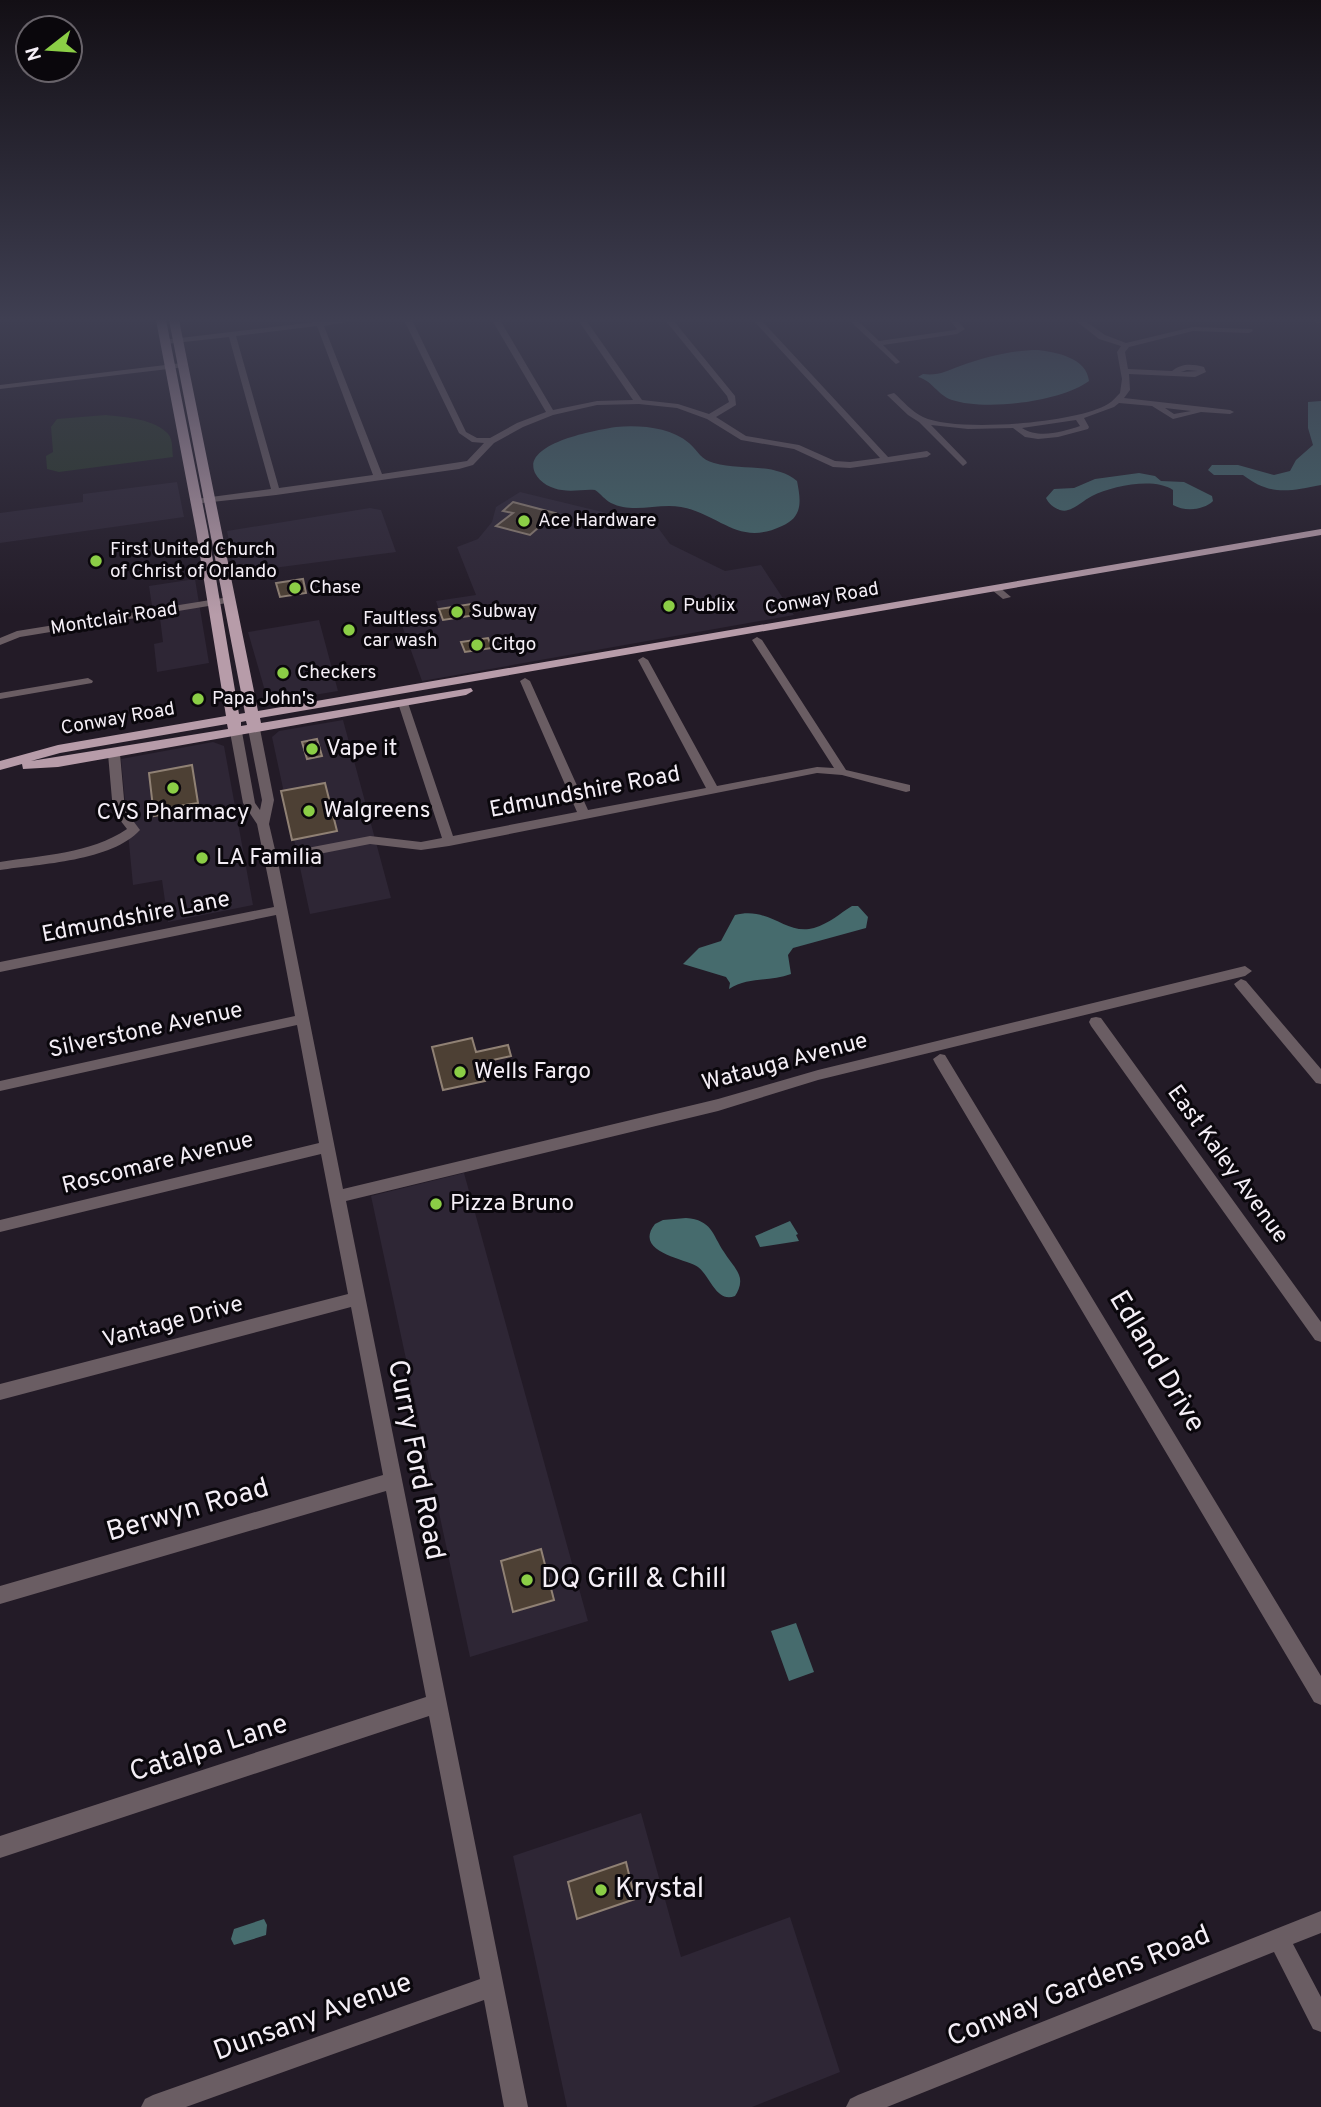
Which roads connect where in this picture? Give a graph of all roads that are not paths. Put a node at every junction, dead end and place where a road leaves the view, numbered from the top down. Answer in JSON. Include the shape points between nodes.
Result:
{"nodes":[{"id":1,"x":180,"y":418,"type":"edge"},
{"id":2,"x":193,"y":418,"type":"edge"},
{"id":3,"x":255,"y":418,"type":"edge"},
{"id":4,"x":356,"y":418,"type":"edge"},
{"id":5,"x":456,"y":418,"type":"edge"},
{"id":6,"x":540,"y":418,"type":"edge"},
{"id":7,"x":714,"y":418,"type":"edge"},
{"id":8,"x":848,"y":418,"type":"edge"},
{"id":9,"x":920,"y":418,"type":"edge"},
{"id":10,"x":1082,"y":418,"type":"edge"},
{"id":11,"x":923,"y":421,"type":"junction"},
{"id":12,"x":491,"y":441,"type":"junction"},
{"id":13,"x":927,"y":454,"type":"dead end"},
{"id":14,"x":887,"y":460,"type":"junction"},
{"id":15,"x":962,"y":463,"type":"dead end"},
{"id":16,"x":379,"y":478,"type":"junction"},
{"id":17,"x":276,"y":492,"type":"junction"},
{"id":18,"x":212,"y":505,"type":"junction"},
{"id":19,"x":197,"y":507,"type":"junction"},
{"id":20,"x":1319,"y":536,"type":"edge"},
{"id":21,"x":226,"y":580,"type":"junction"},
{"id":22,"x":210,"y":582,"type":"junction"},
{"id":23,"x":1000,"y":593,"type":"junction"},
{"id":24,"x":229,"y":600,"type":"junction"},
{"id":25,"x":214,"y":603,"type":"junction"},
{"id":26,"x":872,"y":610,"type":"junction"},
{"id":27,"x":824,"y":629,"type":"junction"},
{"id":28,"x":757,"y":640,"type":"junction"},
{"id":29,"x":0,"y":642,"type":"edge"},
{"id":30,"x":639,"y":655,"type":"junction"},
{"id":31,"x":88,"y":681,"type":"dead end"},
{"id":32,"x":524,"y":681,"type":"junction"},
{"id":33,"x":0,"y":696,"type":"edge"},
{"id":34,"x":403,"y":703,"type":"junction"},
{"id":35,"x":253,"y":722,"type":"junction"},
{"id":36,"x":234,"y":725,"type":"junction"},
{"id":37,"x":114,"y":754,"type":"junction"},
{"id":38,"x":0,"y":767,"type":"edge"},
{"id":39,"x":842,"y":772,"type":"junction"},
{"id":40,"x":906,"y":788,"type":"dead end"},
{"id":41,"x":713,"y":789,"type":"junction"},
{"id":42,"x":584,"y":815,"type":"junction"},
{"id":43,"x":263,"y":824,"type":"junction"},
{"id":44,"x":449,"y":842,"type":"junction"},
{"id":45,"x":271,"y":859,"type":"junction"},
{"id":46,"x":0,"y":866,"type":"edge"},
{"id":47,"x":281,"y":910,"type":"junction"},
{"id":48,"x":0,"y":967,"type":"edge"},
{"id":49,"x":303,"y":1019,"type":"junction"},
{"id":50,"x":1096,"y":1022,"type":"dead end"},
{"id":51,"x":940,"y":1059,"type":"dead end"},
{"id":52,"x":1321,"y":1079,"type":"edge"},
{"id":53,"x":0,"y":1086,"type":"edge"},
{"id":54,"x":327,"y":1147,"type":"junction"},
{"id":55,"x":337,"y":1197,"type":"junction"},
{"id":56,"x":0,"y":1226,"type":"edge"},
{"id":57,"x":358,"y":1298,"type":"junction"},
{"id":58,"x":1321,"y":1335,"type":"edge"},
{"id":59,"x":0,"y":1392,"type":"edge"},
{"id":60,"x":392,"y":1481,"type":"junction"},
{"id":61,"x":0,"y":1595,"type":"edge"},
{"id":62,"x":1321,"y":1695,"type":"edge"},
{"id":63,"x":436,"y":1704,"type":"junction"},
{"id":64,"x":0,"y":1847,"type":"edge"},
{"id":65,"x":1321,"y":1922,"type":"edge"},
{"id":66,"x":1279,"y":1940,"type":"junction"},
{"id":67,"x":492,"y":1986,"type":"junction"},
{"id":68,"x":1321,"y":2021,"type":"edge"},
{"id":69,"x":183,"y":2101,"type":"edge"},
{"id":70,"x":153,"y":2107,"type":"edge"},
{"id":71,"x":516,"y":2107,"type":"edge"},
{"id":72,"x":858,"y":2107,"type":"edge"}],
"edges":[{"from":1,"to":19,"type":"main road","name":"Curry Ford Road"},
{"from":2,"to":18,"type":"main road","name":"Curry Ford Road"},
{"from":3,"to":17,"type":"street"},
{"from":4,"to":16,"type":"street"},
{"from":5,"to":12,"type":"street","via":[[463,433]]},
{"from":6,"to":12,"type":"street"},
{"from":7,"to":14,"type":"street","via":[[744,438],[796,447],[833,464]]},
{"from":8,"to":14,"type":"street"},
{"from":9,"to":11,"type":"street"},
{"from":10,"to":11,"type":"street","via":[[1085,427],[1032,437],[1015,426]]},
{"from":11,"to":15,"type":"street"},
{"from":12,"to":16,"type":"street","via":[[470,463]]},
{"from":13,"to":14,"type":"street"},
{"from":16,"to":17,"type":"street"},
{"from":17,"to":18,"type":"street"},
{"from":18,"to":19,"type":"street"},
{"from":18,"to":21,"type":"main road","name":"Curry Ford Road"},
{"from":19,"to":22,"type":"main road","name":"Curry Ford Road"},
{"from":20,"to":23,"type":"main road","name":"Conway Road"},
{"from":20,"to":23,"type":"main road","name":"Conway Road","via":[[1280,549]]},
{"from":21,"to":22,"type":"street"},
{"from":21,"to":24,"type":"main road","name":"Curry Ford Road"},
{"from":22,"to":25,"type":"main road","name":"Curry Ford Road"},
{"from":23,"to":26,"type":"main road","name":"Conway Road"},
{"from":23,"to":27,"type":"main road","name":"Conway Road"},
{"from":24,"to":25,"type":"street","name":"Montclair Road"},
{"from":24,"to":35,"type":"main road","name":"Curry Ford Road"},
{"from":25,"to":29,"type":"street","name":"Montclair Road","via":[[17,634]]},
{"from":25,"to":36,"type":"main road","name":"Curry Ford Road"},
{"from":26,"to":27,"type":"main road"},
{"from":26,"to":30,"type":"main road","name":"Conway Road","via":[[676,643]]},
{"from":27,"to":28,"type":"main road","name":"Conway Road"},
{"from":28,"to":30,"type":"main road","name":"Conway Road"},
{"from":28,"to":39,"type":"street"},
{"from":30,"to":32,"type":"main road","name":"Conway Road"},
{"from":30,"to":35,"type":"main road","name":"Conway Road"},
{"from":30,"to":41,"type":"street"},
{"from":31,"to":33,"type":"street"},
{"from":32,"to":34,"type":"main road","name":"Conway Road"},
{"from":32,"to":42,"type":"street"},
{"from":34,"to":35,"type":"main road","name":"Conway Road"},
{"from":34,"to":44,"type":"street"},
{"from":35,"to":36,"type":"main road","name":"Conway Road"},
{"from":35,"to":43,"type":"street","name":"Curry Ford Road","via":[[268,800]]},
{"from":36,"to":37,"type":"main road","name":"Conway Road"},
{"from":36,"to":38,"type":"main road","name":"Conway Road","via":[[58,749]]},
{"from":36,"to":43,"type":"street","name":"Curry Ford Road","via":[[249,803]]},
{"from":37,"to":38,"type":"main road","name":"Conway Road","via":[[58,764]]},
{"from":37,"to":46,"type":"street","via":[[119,811],[134,830],[96,849]]},
{"from":39,"to":40,"type":"street","name":"Edmundshire Road"},
{"from":39,"to":41,"type":"street","name":"Edmundshire Road","via":[[817,770]]},
{"from":41,"to":42,"type":"street","name":"Edmundshire Road"},
{"from":42,"to":44,"type":"street","name":"Edmundshire Road"},
{"from":43,"to":45,"type":"street","name":"Curry Ford Road"},
{"from":44,"to":45,"type":"street","name":"Edmundshire Road","via":[[421,846],[370,840]]},
{"from":45,"to":47,"type":"street","name":"Curry Ford Road"},
{"from":47,"to":48,"type":"street","name":"Edmundshire Lane"},
{"from":47,"to":49,"type":"street","name":"Curry Ford Road"},
{"from":49,"to":53,"type":"street","name":"Silverstone Avenue"},
{"from":49,"to":54,"type":"street","name":"Curry Ford Road"},
{"from":50,"to":58,"type":"street","name":"East Kaley Avenue"},
{"from":51,"to":62,"type":"street","name":"Edland Drive"},
{"from":52,"to":55,"type":"street","name":"Watauga Avenue","via":[[1243,977],[818,1075],[718,1105]]},
{"from":54,"to":55,"type":"street","name":"Curry Ford Road"},
{"from":54,"to":56,"type":"street","name":"Roscomare Avenue"},
{"from":55,"to":57,"type":"street","name":"Curry Ford Road"},
{"from":57,"to":59,"type":"street","name":"Vantage Drive"},
{"from":57,"to":60,"type":"street","name":"Curry Ford Road"},
{"from":60,"to":61,"type":"street","name":"Berwyn Road"},
{"from":60,"to":63,"type":"street","name":"Curry Ford Road"},
{"from":63,"to":64,"type":"street","name":"Catalpa Lane"},
{"from":63,"to":67,"type":"street","name":"Curry Ford Road"},
{"from":65,"to":66,"type":"street","name":"Conway Gardens Road"},
{"from":66,"to":68,"type":"street"},
{"from":66,"to":72,"type":"street","name":"Conway Gardens Road"},
{"from":67,"to":69,"type":"street","name":"Dunsany Avenue"},
{"from":67,"to":71,"type":"street","name":"Curry Ford Road"},
{"from":69,"to":70,"type":"street","name":"Dunsany Avenue"}]}
